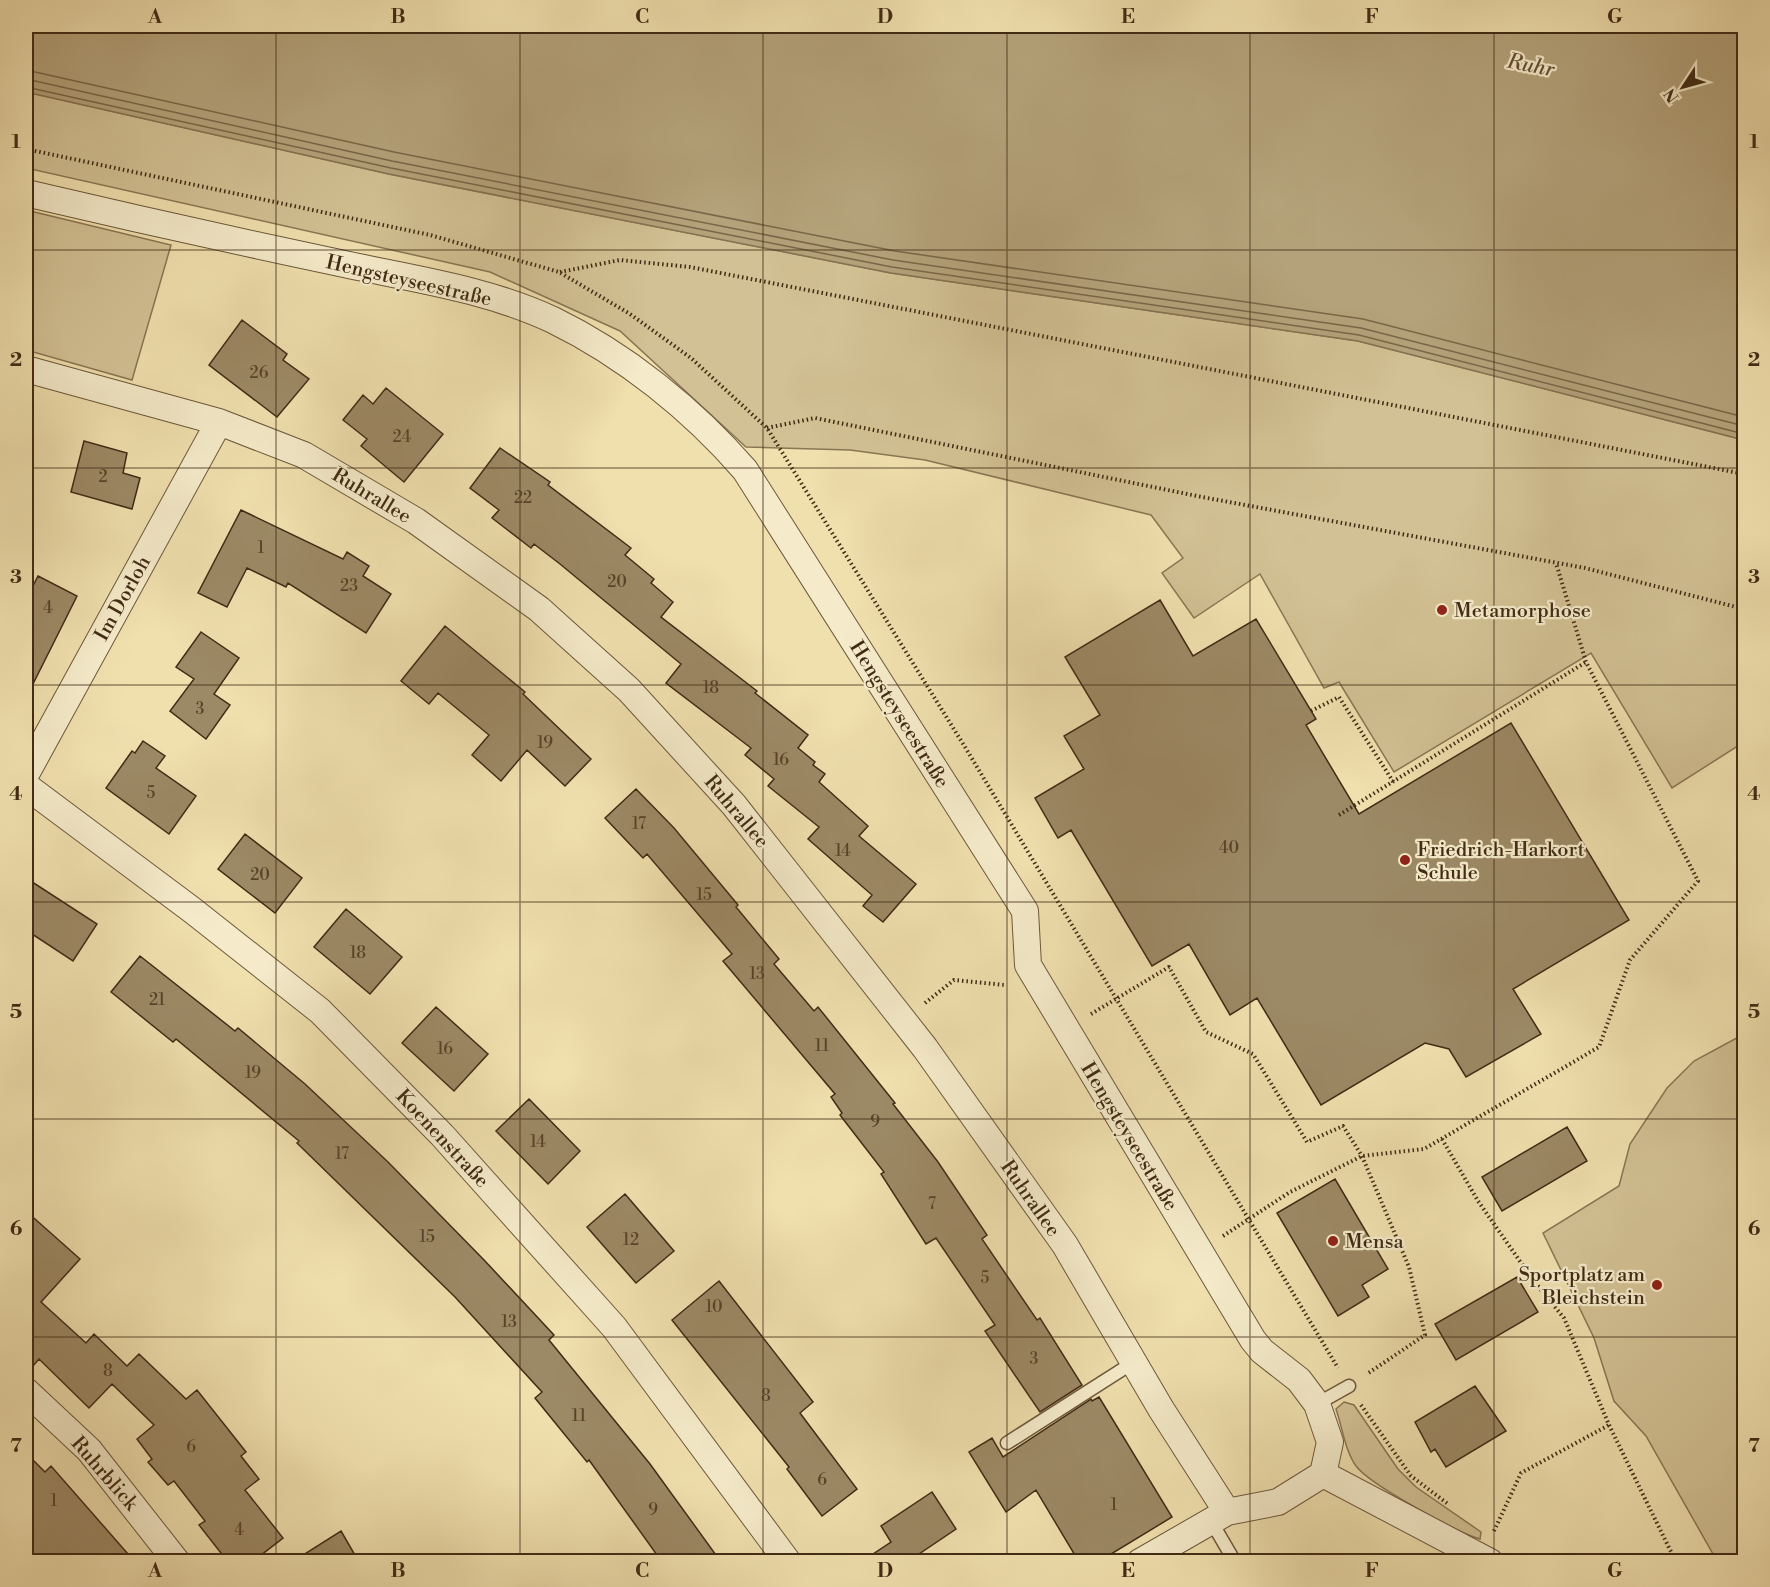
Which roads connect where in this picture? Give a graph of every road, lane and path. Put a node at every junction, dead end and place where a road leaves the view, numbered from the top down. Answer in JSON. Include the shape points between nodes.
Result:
{"nodes":[{"id":1,"x":26,"y":148,"type":"edge"},
{"id":2,"x":26,"y":193,"type":"edge"},
{"id":3,"x":559,"y":272,"type":"junction"},
{"id":4,"x":26,"y":369,"type":"edge"},
{"id":5,"x":219,"y":422,"type":"junction"},
{"id":6,"x":767,"y":428,"type":"junction"},
{"id":7,"x":1744,"y":474,"type":"edge"},
{"id":8,"x":1556,"y":563,"type":"junction"},
{"id":9,"x":1744,"y":609,"type":"edge"},
{"id":10,"x":1586,"y":662,"type":"junction"},
{"id":11,"x":1311,"y":711,"type":"dead end"},
{"id":12,"x":26,"y":774,"type":"edge"},
{"id":13,"x":1394,"y":783,"type":"junction"},
{"id":14,"x":26,"y":786,"type":"edge"},
{"id":15,"x":1339,"y":815,"type":"dead end"},
{"id":16,"x":985,"y":983,"type":"dead end"},
{"id":17,"x":1116,"y":999,"type":"junction"},
{"id":18,"x":903,"y":1020,"type":"junction"},
{"id":19,"x":1442,"y":1139,"type":"junction"},
{"id":20,"x":1362,"y":1156,"type":"junction"},
{"id":21,"x":1247,"y":1220,"type":"junction"},
{"id":22,"x":1199,"y":1250,"type":"junction"},
{"id":23,"x":1134,"y":1362,"type":"junction"},
{"id":24,"x":1379,"y":1365,"type":"dead end"},
{"id":25,"x":1349,"y":1386,"type":"junction"},
{"id":26,"x":26,"y":1391,"type":"edge"},
{"id":27,"x":1317,"y":1404,"type":"junction"},
{"id":28,"x":1609,"y":1425,"type":"junction"},
{"id":29,"x":1007,"y":1443,"type":"dead end"},
{"id":30,"x":1323,"y":1474,"type":"junction"},
{"id":31,"x":1454,"y":1508,"type":"dead end"},
{"id":32,"x":1219,"y":1517,"type":"junction"},
{"id":33,"x":1483,"y":1528,"type":"dead end"},
{"id":34,"x":177,"y":1562,"type":"edge"},
{"id":35,"x":788,"y":1562,"type":"edge"},
{"id":36,"x":1140,"y":1562,"type":"edge"},
{"id":37,"x":1235,"y":1562,"type":"edge"},
{"id":38,"x":1490,"y":1562,"type":"edge"},
{"id":39,"x":1676,"y":1562,"type":"edge"}],
"edges":[{"from":1,"to":3,"type":"path","via":[[430,235]]},
{"from":2,"to":22,"type":"street","name":"Hengsteyseestraße","via":[[475,292],[542,316],[616,357],[721,441],[745,470],[1025,911],[1028,966]]},
{"from":3,"to":6,"type":"path","via":[[630,314],[691,358]]},
{"from":3,"to":7,"type":"path","via":[[620,260],[690,267]]},
{"from":4,"to":5,"type":"street","name":"Ruhrallee"},
{"from":5,"to":12,"type":"street","name":"Im Dorloh"},
{"from":5,"to":18,"type":"street","name":"Ruhrallee","via":[[304,455],[416,521],[539,609],[629,690],[734,805]]},
{"from":6,"to":8,"type":"path","via":[[815,418],[1202,497]]},
{"from":6,"to":17,"type":"path"},
{"from":8,"to":9,"type":"path"},
{"from":8,"to":10,"type":"path"},
{"from":10,"to":13,"type":"path"},
{"from":10,"to":19,"type":"path","via":[[1698,881],[1630,960],[1599,1047]]},
{"from":11,"to":13,"type":"path","via":[[1339,697]]},
{"from":13,"to":15,"type":"path"},
{"from":14,"to":35,"type":"street","name":"Koenenstraße","via":[[320,1011],[442,1135],[614,1327]]},
{"from":16,"to":18,"type":"path","via":[[954,980]]},
{"from":17,"to":20,"type":"path","via":[[1169,968],[1206,1032],[1253,1054],[1307,1142],[1343,1126]]},
{"from":17,"to":21,"type":"path"},
{"from":18,"to":23,"type":"street","name":"Ruhrallee","via":[[1065,1245]]},
{"from":19,"to":20,"type":"path","via":[[1424,1149]]},
{"from":19,"to":28,"type":"path","via":[[1485,1211],[1564,1318]]},
{"from":20,"to":21,"type":"path","via":[[1290,1192]]},
{"from":20,"to":24,"type":"path","via":[[1409,1267],[1425,1335]]},
{"from":21,"to":22,"type":"path"},
{"from":21,"to":25,"type":"path"},
{"from":22,"to":27,"type":"street","name":"Hengsteyseestraße","via":[[1262,1351],[1299,1380]]},
{"from":23,"to":29,"type":"lane"},
{"from":23,"to":32,"type":"street","name":"Ruhrallee"},
{"from":25,"to":27,"type":"lane"},
{"from":25,"to":31,"type":"path","via":[[1411,1476]]},
{"from":26,"to":34,"type":"street","name":"Ruhrblick","via":[[89,1450]]},
{"from":27,"to":30,"type":"street","name":"Hengsteyseestraße","via":[[1330,1442]]},
{"from":28,"to":33,"type":"path","via":[[1521,1473],[1493,1534]]},
{"from":28,"to":39,"type":"path"},
{"from":30,"to":32,"type":"street","via":[[1278,1502]]},
{"from":30,"to":38,"type":"street"},
{"from":32,"to":36,"type":"street"},
{"from":32,"to":37,"type":"lane"}]}
